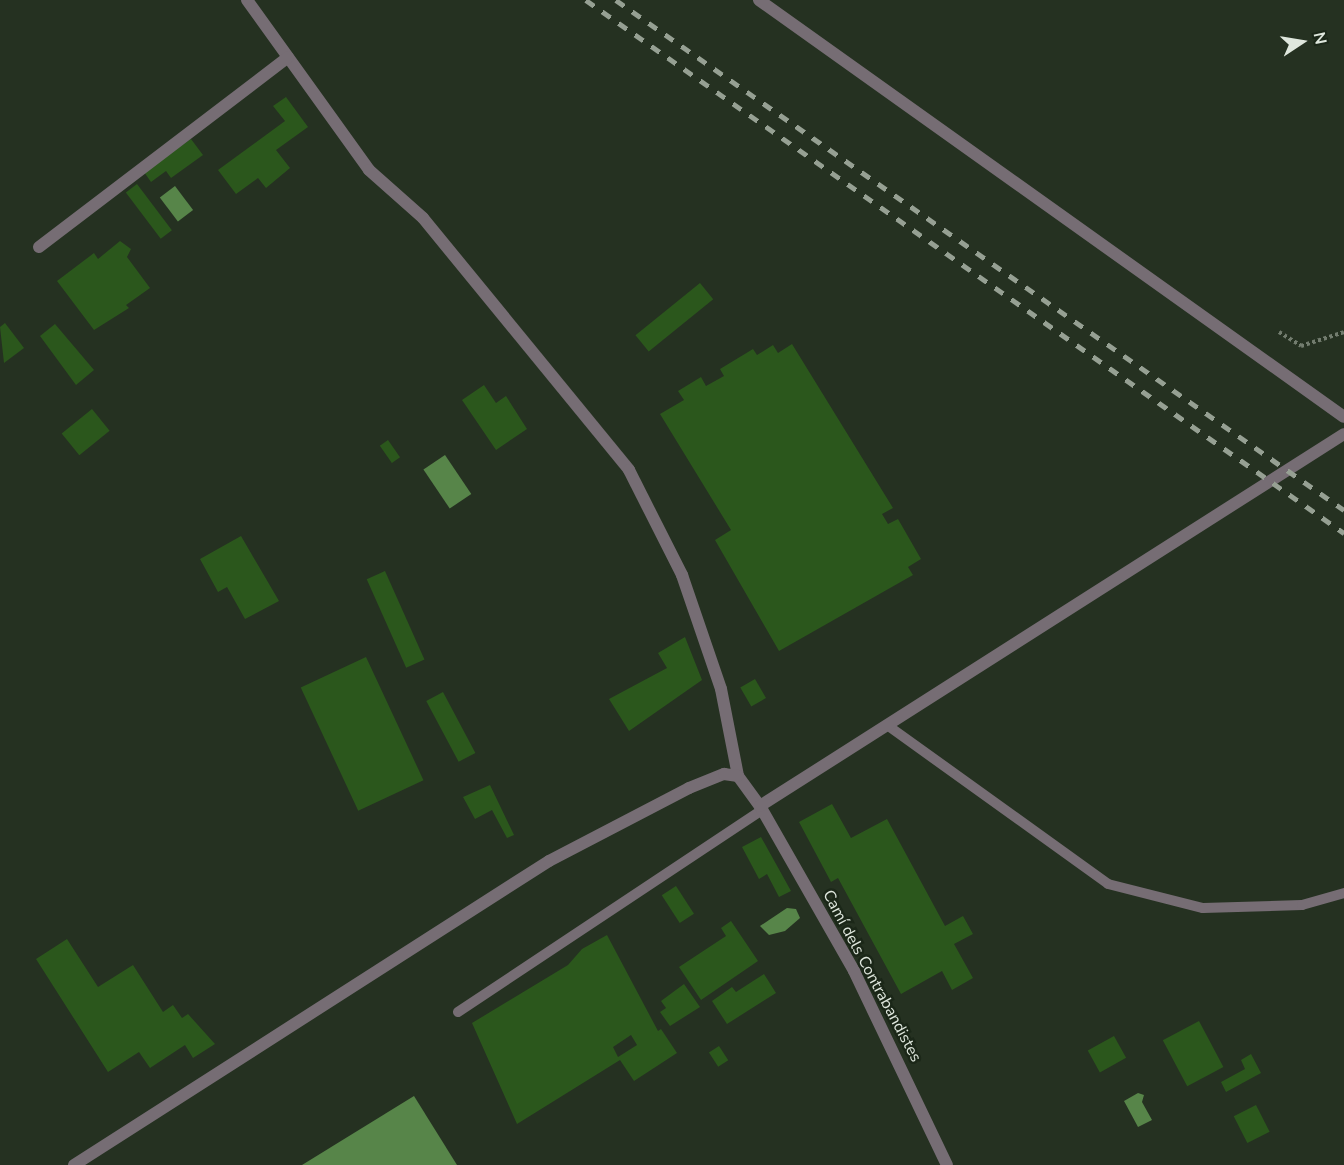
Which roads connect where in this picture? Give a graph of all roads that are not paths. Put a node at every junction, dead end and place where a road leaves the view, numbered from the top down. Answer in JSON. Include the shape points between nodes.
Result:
{"nodes":[{"id":1,"x":247,"y":0,"type":"edge"},
{"id":2,"x":759,"y":0,"type":"edge"},
{"id":3,"x":288,"y":57,"type":"junction"},
{"id":4,"x":39,"y":247,"type":"dead end"},
{"id":5,"x":1341,"y":415,"type":"edge"},
{"id":6,"x":1344,"y":434,"type":"edge"},
{"id":7,"x":887,"y":725,"type":"junction"},
{"id":8,"x":738,"y":776,"type":"junction"},
{"id":9,"x":761,"y":808,"type":"junction"},
{"id":10,"x":1344,"y":893,"type":"edge"},
{"id":11,"x":458,"y":1012,"type":"dead end"},
{"id":12,"x":74,"y":1165,"type":"edge"},
{"id":13,"x":947,"y":1165,"type":"edge"}],
"edges":[{"from":1,"to":3,"type":"street"},
{"from":2,"to":5,"type":"street"},
{"from":3,"to":4,"type":"street"},
{"from":3,"to":8,"type":"street","via":[[369,170],[423,218],[629,470],[682,575],[721,689]]},
{"from":6,"to":7,"type":"street"},
{"from":7,"to":9,"type":"street"},
{"from":7,"to":10,"type":"lane","via":[[1108,884],[1203,908],[1302,905]]},
{"from":8,"to":9,"type":"street","name":"Camí dels Contrabandistes"},
{"from":8,"to":12,"type":"street","via":[[724,774],[689,788],[549,861]]},
{"from":9,"to":11,"type":"lane"},
{"from":9,"to":13,"type":"street","name":"Camí dels Contrabandistes","via":[[854,971]]}]}
